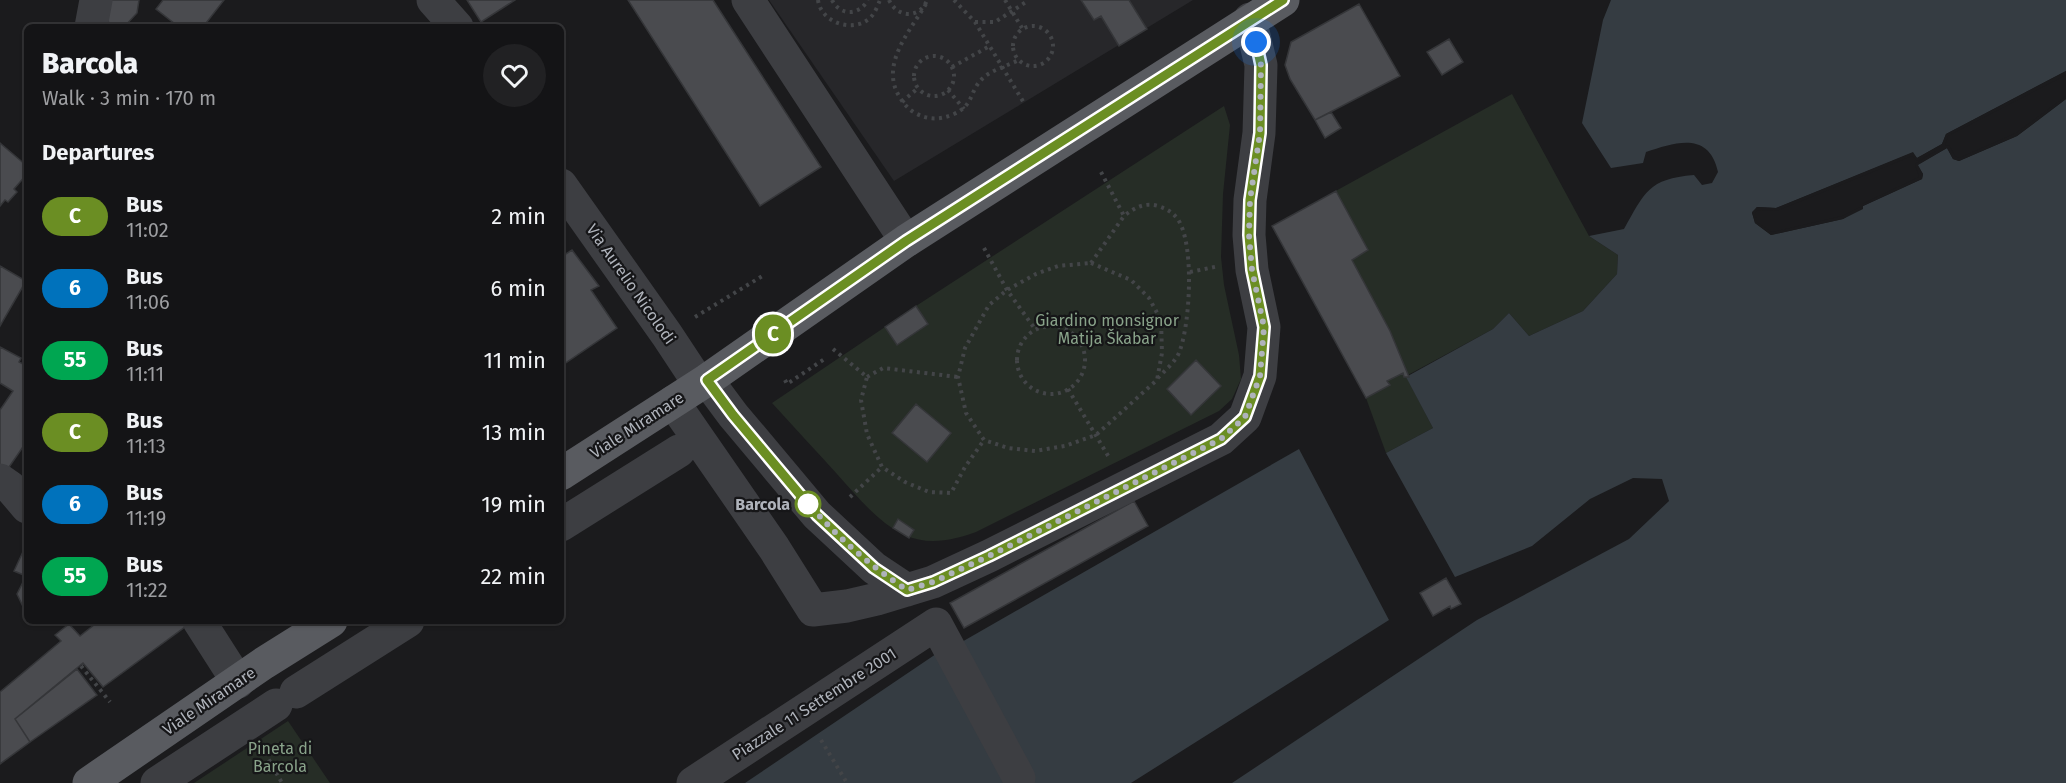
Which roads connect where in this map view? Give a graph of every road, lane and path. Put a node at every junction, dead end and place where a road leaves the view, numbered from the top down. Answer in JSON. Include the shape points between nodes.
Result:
{"nodes":[{"id":1,"x":96,"y":0,"type":"edge"},
{"id":2,"x":433,"y":0,"type":"edge"},
{"id":3,"x":748,"y":0,"type":"edge"},
{"id":4,"x":818,"y":0,"type":"edge"},
{"id":5,"x":832,"y":0,"type":"edge"},
{"id":6,"x":868,"y":0,"type":"edge"},
{"id":7,"x":880,"y":0,"type":"edge"},
{"id":8,"x":889,"y":0,"type":"edge"},
{"id":9,"x":954,"y":0,"type":"edge"},
{"id":10,"x":1005,"y":0,"type":"edge"},
{"id":11,"x":1283,"y":0,"type":"edge"},
{"id":12,"x":926,"y":2,"type":"edge"},
{"id":13,"x":1026,"y":2,"type":"dead end"},
{"id":14,"x":1012,"y":12,"type":"junction"},
{"id":15,"x":1250,"y":20,"type":"junction"},
{"id":16,"x":975,"y":22,"type":"junction"},
{"id":17,"x":92,"y":24,"type":"edge"},
{"id":18,"x":454,"y":24,"type":"edge"},
{"id":19,"x":1022,"y":28,"type":"junction"},
{"id":20,"x":989,"y":47,"type":"junction"},
{"id":21,"x":1019,"y":60,"type":"junction"},
{"id":22,"x":952,"y":67,"type":"junction"},
{"id":23,"x":1002,"y":68,"type":"junction"},
{"id":24,"x":918,"y":88,"type":"junction"},
{"id":25,"x":948,"y":90,"type":"junction"},
{"id":26,"x":902,"y":102,"type":"junction"},
{"id":27,"x":1024,"y":103,"type":"dead end"},
{"id":28,"x":964,"y":109,"type":"junction"},
{"id":29,"x":1101,"y":172,"type":"dead end"},
{"id":30,"x":564,"y":189,"type":"edge"},
{"id":31,"x":1124,"y":216,"type":"junction"},
{"id":32,"x":906,"y":241,"type":"junction"},
{"id":33,"x":984,"y":248,"type":"dead end"},
{"id":34,"x":1091,"y":263,"type":"junction"},
{"id":35,"x":1222,"y":266,"type":"dead end"},
{"id":36,"x":1190,"y":272,"type":"junction"},
{"id":37,"x":764,"y":275,"type":"dead end"},
{"id":38,"x":1007,"y":290,"type":"junction"},
{"id":39,"x":727,"y":297,"type":"dead end"},
{"id":40,"x":1035,"y":329,"type":"junction"},
{"id":41,"x":833,"y":349,"type":"dead end"},
{"id":42,"x":826,"y":358,"type":"dead end"},
{"id":43,"x":867,"y":377,"type":"junction"},
{"id":44,"x":958,"y":377,"type":"junction"},
{"id":45,"x":785,"y":380,"type":"dead end"},
{"id":46,"x":1157,"y":380,"type":"junction"},
{"id":47,"x":703,"y":383,"type":"junction"},
{"id":48,"x":1068,"y":389,"type":"junction"},
{"id":49,"x":672,"y":402,"type":"junction"},
{"id":50,"x":1096,"y":435,"type":"junction"},
{"id":51,"x":984,"y":440,"type":"junction"},
{"id":52,"x":680,"y":451,"type":"dead end"},
{"id":53,"x":1111,"y":461,"type":"dead end"},
{"id":54,"x":882,"y":466,"type":"junction"},
{"id":55,"x":564,"y":472,"type":"edge"},
{"id":56,"x":0,"y":480,"type":"edge"},
{"id":57,"x":850,"y":497,"type":"dead end"},
{"id":58,"x":24,"y":503,"type":"edge"},
{"id":59,"x":564,"y":523,"type":"edge"},
{"id":60,"x":907,"y":590,"type":"junction"},
{"id":61,"x":201,"y":624,"type":"edge"},
{"id":62,"x":326,"y":624,"type":"edge"},
{"id":63,"x":403,"y":624,"type":"edge"},
{"id":64,"x":81,"y":666,"type":"dead end"},
{"id":65,"x":238,"y":682,"type":"junction"},
{"id":66,"x":110,"y":702,"type":"dead end"},
{"id":67,"x":239,"y":730,"type":"junction"},
{"id":68,"x":818,"y":734,"type":"dead end"},
{"id":69,"x":1019,"y":778,"type":"dead end"},
{"id":70,"x":89,"y":783,"type":"edge"},
{"id":71,"x":156,"y":783,"type":"edge"},
{"id":72,"x":282,"y":783,"type":"edge"},
{"id":73,"x":693,"y":783,"type":"edge"},
{"id":74,"x":847,"y":783,"type":"edge"}],
"edges":[{"from":1,"to":17,"type":"street"},
{"from":2,"to":18,"type":"street"},
{"from":3,"to":32,"type":"street"},
{"from":4,"to":7,"type":"path","via":[[826,16],[848,25],[871,17]]},
{"from":5,"to":6,"type":"path","via":[[846,13],[858,11]]},
{"from":8,"to":12,"type":"path","via":[[894,9],[905,14],[917,13]]},
{"from":9,"to":16,"type":"path"},
{"from":10,"to":14,"type":"path"},
{"from":11,"to":15,"type":"main road","name":"Viale Miramare"},
{"from":12,"to":26,"type":"path","via":[[892,69]]},
{"from":13,"to":14,"type":"path"},
{"from":14,"to":16,"type":"path","via":[[995,22]]},
{"from":14,"to":19,"type":"path"},
{"from":15,"to":32,"type":"main road","name":"Viale Miramare"},
{"from":15,"to":60,"type":"street","via":[[1261,65],[1260,133],[1249,235],[1264,327],[1260,376],[1245,417],[1221,439],[989,556]]},
{"from":16,"to":20,"type":"path"},
{"from":19,"to":21,"type":"path","via":[[1014,42]]},
{"from":19,"to":21,"type":"path","via":[[1046,30],[1052,49],[1041,64],[1029,65]]},
{"from":20,"to":22,"type":"path"},
{"from":20,"to":23,"type":"path"},
{"from":21,"to":23,"type":"path"},
{"from":22,"to":24,"type":"path","via":[[941,57],[922,60],[914,72]]},
{"from":22,"to":25,"type":"path","via":[[954,79]]},
{"from":23,"to":27,"type":"path"},
{"from":23,"to":28,"type":"path","via":[[980,80]]},
{"from":24,"to":25,"type":"path","via":[[931,96]]},
{"from":24,"to":26,"type":"path"},
{"from":25,"to":28,"type":"path"},
{"from":26,"to":28,"type":"path","via":[[911,111],[937,120]]},
{"from":29,"to":31,"type":"path"},
{"from":30,"to":47,"type":"street","name":"Via Aurelio Nicolodi"},
{"from":31,"to":34,"type":"path"},
{"from":31,"to":36,"type":"path","via":[[1136,206],[1152,204],[1169,209],[1183,232]]},
{"from":32,"to":47,"type":"main road","name":"Viale Miramare"},
{"from":33,"to":38,"type":"path"},
{"from":34,"to":38,"type":"path","via":[[1059,266]]},
{"from":34,"to":46,"type":"path","via":[[1131,280],[1149,298],[1161,320],[1162,353]]},
{"from":35,"to":36,"type":"path"},
{"from":36,"to":46,"type":"path","via":[[1180,352]]},
{"from":37,"to":39,"type":"path"},
{"from":38,"to":40,"type":"path"},
{"from":38,"to":44,"type":"path","via":[[989,305],[978,323]]},
{"from":40,"to":48,"type":"path","via":[[1046,326],[1068,331],[1083,349],[1082,371]]},
{"from":40,"to":48,"type":"path","via":[[1026,336],[1017,355],[1021,376],[1037,391],[1058,393]]},
{"from":41,"to":43,"type":"path"},
{"from":42,"to":45,"type":"path","via":[[788,384]]},
{"from":43,"to":44,"type":"path","via":[[883,368]]},
{"from":43,"to":54,"type":"path","via":[[861,400],[867,434]]},
{"from":44,"to":51,"type":"path","via":[[966,413]]},
{"from":46,"to":50,"type":"path"},
{"from":47,"to":49,"type":"main road","name":"Viale Miramare"},
{"from":47,"to":60,"type":"street","via":[[817,515],[874,568]]},
{"from":48,"to":50,"type":"path"},
{"from":49,"to":55,"type":"main road","name":"Viale Miramare"},
{"from":49,"to":60,"type":"street","via":[[813,610],[847,606]]},
{"from":50,"to":51,"type":"path","via":[[1035,451]]},
{"from":50,"to":53,"type":"path"},
{"from":51,"to":54,"type":"path","via":[[951,493],[929,492],[904,482]]},
{"from":52,"to":59,"type":"street"},
{"from":54,"to":57,"type":"path"},
{"from":56,"to":58,"type":"street"},
{"from":61,"to":65,"type":"street"},
{"from":62,"to":65,"type":"main road","name":"Viale Miramare"},
{"from":63,"to":67,"type":"street"},
{"from":64,"to":66,"type":"path"},
{"from":65,"to":70,"type":"main road","name":"Viale Miramare"},
{"from":67,"to":71,"type":"street"},
{"from":67,"to":72,"type":"path"},
{"from":68,"to":74,"type":"path"},
{"from":69,"to":73,"type":"street","name":"Piazzale 11 Settembre 2001","via":[[936,624]]}]}
